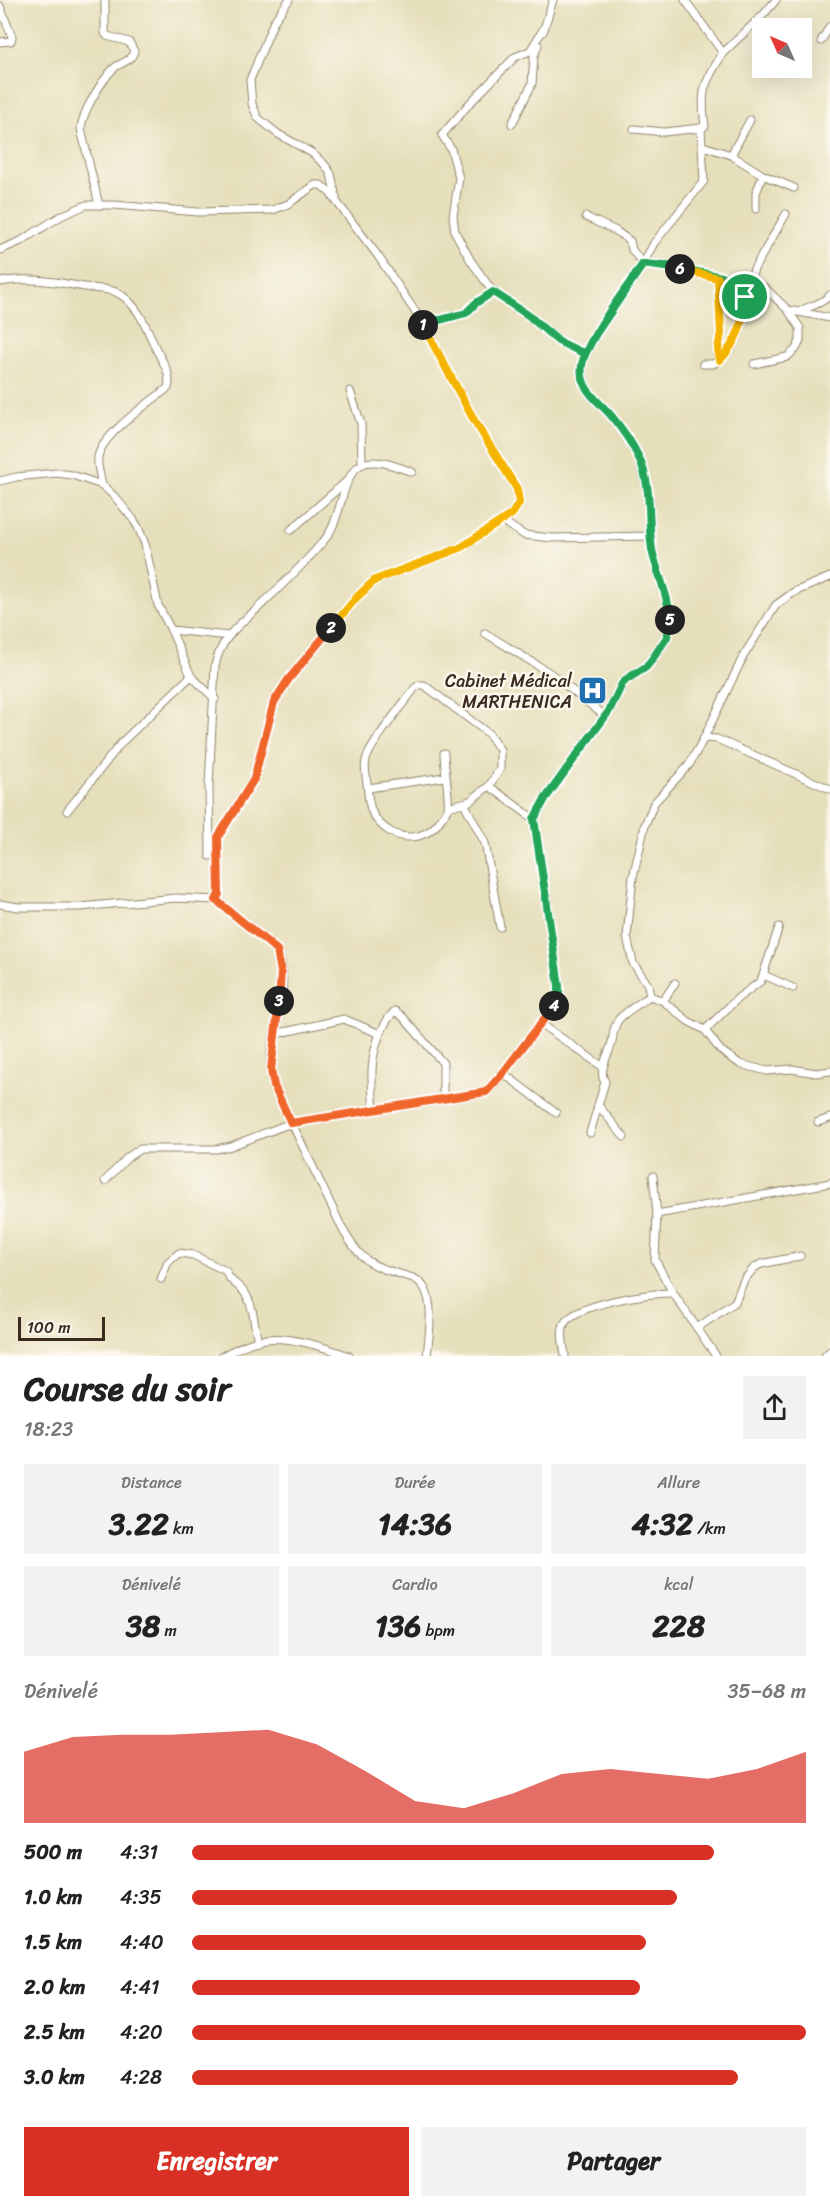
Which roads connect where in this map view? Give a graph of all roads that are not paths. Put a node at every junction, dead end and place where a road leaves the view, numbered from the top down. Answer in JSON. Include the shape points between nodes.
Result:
{"nodes":[{"id":1,"x":105,"y":0,"type":"edge"},
{"id":2,"x":289,"y":0,"type":"edge"},
{"id":3,"x":553,"y":0,"type":"edge"},
{"id":4,"x":684,"y":0,"type":"edge"},
{"id":5,"x":776,"y":0,"type":"edge"},
{"id":6,"x":0,"y":6,"type":"edge"},
{"id":7,"x":830,"y":26,"type":"edge"},
{"id":8,"x":544,"y":28,"type":"junction"},
{"id":9,"x":821,"y":41,"type":"dead end"},
{"id":10,"x":0,"y":42,"type":"edge"},
{"id":11,"x":723,"y":53,"type":"junction"},
{"id":12,"x":750,"y":120,"type":"dead end"},
{"id":13,"x":512,"y":124,"type":"dead end"},
{"id":14,"x":701,"y":128,"type":"junction"},
{"id":15,"x":634,"y":129,"type":"dead end"},
{"id":16,"x":704,"y":146,"type":"junction"},
{"id":17,"x":731,"y":155,"type":"junction"},
{"id":18,"x":763,"y":176,"type":"junction"},
{"id":19,"x":794,"y":188,"type":"dead end"},
{"id":20,"x":337,"y":201,"type":"junction"},
{"id":21,"x":99,"y":205,"type":"junction"},
{"id":22,"x":756,"y":209,"type":"dead end"},
{"id":23,"x":786,"y":214,"type":"dead end"},
{"id":24,"x":586,"y":217,"type":"dead end"},
{"id":25,"x":0,"y":250,"type":"edge"},
{"id":26,"x":643,"y":264,"type":"junction"},
{"id":27,"x":718,"y":278,"type":"junction"},
{"id":28,"x":0,"y":282,"type":"edge"},
{"id":29,"x":751,"y":283,"type":"junction"},
{"id":30,"x":493,"y":292,"type":"junction"},
{"id":31,"x":830,"y":295,"type":"edge"},
{"id":32,"x":797,"y":316,"type":"junction"},
{"id":33,"x":830,"y":318,"type":"edge"},
{"id":34,"x":420,"y":319,"type":"junction"},
{"id":35,"x":585,"y":354,"type":"junction"},
{"id":36,"x":720,"y":360,"type":"junction"},
{"id":37,"x":703,"y":364,"type":"dead end"},
{"id":38,"x":754,"y":364,"type":"dead end"},
{"id":39,"x":350,"y":391,"type":"dead end"},
{"id":40,"x":362,"y":464,"type":"junction"},
{"id":41,"x":412,"y":471,"type":"dead end"},
{"id":42,"x":348,"y":480,"type":"junction"},
{"id":43,"x":0,"y":481,"type":"edge"},
{"id":44,"x":102,"y":485,"type":"junction"},
{"id":45,"x":502,"y":521,"type":"junction"},
{"id":46,"x":291,"y":530,"type":"dead end"},
{"id":47,"x":650,"y":536,"type":"junction"},
{"id":48,"x":830,"y":578,"type":"edge"},
{"id":49,"x":171,"y":630,"type":"junction"},
{"id":50,"x":485,"y":633,"type":"dead end"},
{"id":51,"x":229,"y":636,"type":"junction"},
{"id":52,"x":191,"y":676,"type":"junction"},
{"id":53,"x":215,"y":699,"type":"junction"},
{"id":54,"x":606,"y":717,"type":"junction"},
{"id":55,"x":704,"y":738,"type":"junction"},
{"id":56,"x":444,"y":753,"type":"dead end"},
{"id":57,"x":445,"y":777,"type":"junction"},
{"id":58,"x":489,"y":786,"type":"junction"},
{"id":59,"x":368,"y":788,"type":"junction"},
{"id":60,"x":830,"y":789,"type":"edge"},
{"id":61,"x":464,"y":803,"type":"junction"},
{"id":62,"x":448,"y":807,"type":"junction"},
{"id":63,"x":67,"y":811,"type":"dead end"},
{"id":64,"x":534,"y":819,"type":"junction"},
{"id":65,"x":210,"y":856,"type":"dead end"},
{"id":66,"x":216,"y":900,"type":"junction"},
{"id":67,"x":0,"y":904,"type":"edge"},
{"id":68,"x":500,"y":927,"type":"dead end"},
{"id":69,"x":779,"y":927,"type":"dead end"},
{"id":70,"x":764,"y":975,"type":"junction"},
{"id":71,"x":675,"y":983,"type":"dead end"},
{"id":72,"x":793,"y":988,"type":"dead end"},
{"id":73,"x":650,"y":996,"type":"junction"},
{"id":74,"x":663,"y":1001,"type":"junction"},
{"id":75,"x":541,"y":1024,"type":"junction"},
{"id":76,"x":705,"y":1030,"type":"junction"},
{"id":77,"x":275,"y":1034,"type":"junction"},
{"id":78,"x":380,"y":1034,"type":"junction"},
{"id":79,"x":603,"y":1066,"type":"junction"},
{"id":80,"x":830,"y":1071,"type":"edge"},
{"id":81,"x":503,"y":1073,"type":"junction"},
{"id":82,"x":443,"y":1099,"type":"junction"},
{"id":83,"x":597,"y":1105,"type":"junction"},
{"id":84,"x":374,"y":1110,"type":"junction"},
{"id":85,"x":556,"y":1113,"type":"dead end"},
{"id":86,"x":830,"y":1118,"type":"edge"},
{"id":87,"x":818,"y":1122,"type":"dead end"},
{"id":88,"x":291,"y":1123,"type":"junction"},
{"id":89,"x":590,"y":1133,"type":"dead end"},
{"id":90,"x":624,"y":1137,"type":"dead end"},
{"id":91,"x":653,"y":1176,"type":"dead end"},
{"id":92,"x":105,"y":1181,"type":"dead end"},
{"id":93,"x":830,"y":1183,"type":"edge"},
{"id":94,"x":657,"y":1214,"type":"junction"},
{"id":95,"x":800,"y":1256,"type":"dead end"},
{"id":96,"x":161,"y":1279,"type":"dead end"},
{"id":97,"x":673,"y":1293,"type":"junction"},
{"id":98,"x":697,"y":1328,"type":"junction"},
{"id":99,"x":258,"y":1341,"type":"junction"},
{"id":100,"x":830,"y":1351,"type":"edge"},
{"id":101,"x":222,"y":1356,"type":"edge"},
{"id":102,"x":350,"y":1356,"type":"edge"},
{"id":103,"x":427,"y":1356,"type":"edge"},
{"id":104,"x":566,"y":1356,"type":"edge"},
{"id":105,"x":716,"y":1356,"type":"edge"},
{"id":106,"x":825,"y":1356,"type":"edge"}],
"edges":[{"from":1,"to":21,"type":"street","via":[[105,33],[129,42],[134,51],[129,61],[114,68],[82,121]]},
{"from":2,"to":20,"type":"street","via":[[274,21],[250,80],[252,104],[258,118],[326,165]]},
{"from":3,"to":8,"type":"street"},
{"from":4,"to":11,"type":"street"},
{"from":5,"to":11,"type":"street"},
{"from":6,"to":10,"type":"street","via":[[12,37]]},
{"from":7,"to":9,"type":"street"},
{"from":8,"to":13,"type":"street","via":[[535,52],[532,84]]},
{"from":8,"to":30,"type":"street","via":[[528,52],[515,57],[442,135],[451,149],[459,178],[453,216],[455,232]]},
{"from":11,"to":14,"type":"street","via":[[705,82],[705,126]]},
{"from":12,"to":17,"type":"street"},
{"from":14,"to":15,"type":"street","via":[[664,132]]},
{"from":14,"to":16,"type":"street"},
{"from":16,"to":17,"type":"street"},
{"from":16,"to":26,"type":"street","via":[[704,181],[654,243]]},
{"from":17,"to":18,"type":"street"},
{"from":18,"to":19,"type":"street"},
{"from":18,"to":22,"type":"street","via":[[756,194]]},
{"from":20,"to":21,"type":"street","via":[[326,188],[315,185],[273,210],[198,212]]},
{"from":20,"to":34,"type":"street"},
{"from":21,"to":25,"type":"street","via":[[73,210]]},
{"from":23,"to":29,"type":"street","via":[[761,255]]},
{"from":24,"to":26,"type":"street","via":[[630,241]]},
{"from":26,"to":27,"type":"street"},
{"from":26,"to":35,"type":"street"},
{"from":27,"to":29,"type":"street"},
{"from":27,"to":36,"type":"street"},
{"from":28,"to":44,"type":"street","via":[[40,279],[115,292],[138,312],[166,369],[169,384],[104,444],[98,457]]},
{"from":29,"to":32,"type":"street","via":[[765,288]]},
{"from":29,"to":36,"type":"street","via":[[739,333]]},
{"from":30,"to":34,"type":"street","via":[[466,313],[440,320]]},
{"from":30,"to":35,"type":"street","via":[[558,341]]},
{"from":31,"to":32,"type":"street"},
{"from":32,"to":33,"type":"street"},
{"from":32,"to":38,"type":"street","via":[[800,337],[792,353]]},
{"from":34,"to":45,"type":"street","via":[[518,494],[517,508]]},
{"from":35,"to":47,"type":"street","via":[[584,383],[638,455],[650,500]]},
{"from":36,"to":37,"type":"street"},
{"from":39,"to":40,"type":"street","via":[[361,424]]},
{"from":40,"to":41,"type":"street","via":[[388,464]]},
{"from":40,"to":42,"type":"street"},
{"from":42,"to":46,"type":"street"},
{"from":42,"to":51,"type":"street","via":[[331,532]]},
{"from":43,"to":44,"type":"street","via":[[56,473]]},
{"from":44,"to":49,"type":"street","via":[[138,527],[158,606]]},
{"from":45,"to":47,"type":"street","via":[[524,535],[552,538]]},
{"from":45,"to":66,"type":"street","via":[[460,548],[375,580],[288,680],[274,702],[254,779],[218,837]]},
{"from":47,"to":54,"type":"street","via":[[670,612],[667,637],[646,667],[622,684]]},
{"from":48,"to":55,"type":"street","via":[[794,592],[776,605],[744,655]]},
{"from":49,"to":51,"type":"street"},
{"from":49,"to":52,"type":"street"},
{"from":50,"to":54,"type":"street","via":[[559,680]]},
{"from":51,"to":53,"type":"street","via":[[216,660]]},
{"from":52,"to":53,"type":"street"},
{"from":52,"to":63,"type":"street","via":[[122,742]]},
{"from":53,"to":65,"type":"street","via":[[209,786]]},
{"from":54,"to":64,"type":"street"},
{"from":55,"to":60,"type":"street","via":[[717,739]]},
{"from":55,"to":73,"type":"street","via":[[683,773],[654,803],[637,858],[627,937],[630,956],[648,985]]},
{"from":56,"to":57,"type":"street"},
{"from":57,"to":59,"type":"street"},
{"from":57,"to":62,"type":"street"},
{"from":58,"to":59,"type":"street","via":[[500,769],[498,744],[422,684],[415,688],[369,753]]},
{"from":58,"to":61,"type":"street"},
{"from":58,"to":64,"type":"street"},
{"from":59,"to":62,"type":"street","via":[[372,813],[384,828],[398,835],[429,833]]},
{"from":61,"to":62,"type":"street"},
{"from":61,"to":68,"type":"street","via":[[485,843]]},
{"from":64,"to":75,"type":"street","via":[[559,986],[556,1002]]},
{"from":66,"to":67,"type":"street","via":[[176,898],[80,907]]},
{"from":66,"to":77,"type":"street","via":[[270,943],[279,956],[281,989]]},
{"from":69,"to":70,"type":"street"},
{"from":70,"to":72,"type":"street"},
{"from":70,"to":76,"type":"street"},
{"from":71,"to":74,"type":"street"},
{"from":73,"to":74,"type":"street"},
{"from":73,"to":79,"type":"street","via":[[613,1028]]},
{"from":74,"to":76,"type":"street"},
{"from":75,"to":79,"type":"street"},
{"from":75,"to":81,"type":"street"},
{"from":76,"to":80,"type":"street","via":[[720,1050],[749,1068]]},
{"from":77,"to":78,"type":"street","via":[[344,1019]]},
{"from":77,"to":88,"type":"street","via":[[272,1078]]},
{"from":78,"to":82,"type":"street","via":[[393,1012],[398,1012],[443,1063]]},
{"from":78,"to":84,"type":"street","via":[[371,1060]]},
{"from":79,"to":83,"type":"street","via":[[605,1082]]},
{"from":81,"to":82,"type":"street","via":[[486,1092]]},
{"from":81,"to":85,"type":"street"},
{"from":82,"to":84,"type":"street"},
{"from":83,"to":89,"type":"street"},
{"from":83,"to":90,"type":"street"},
{"from":84,"to":88,"type":"street"},
{"from":86,"to":87,"type":"street"},
{"from":88,"to":92,"type":"street","via":[[216,1149],[140,1149]]},
{"from":88,"to":103,"type":"street","via":[[356,1251],[373,1265],[419,1280],[426,1287]]},
{"from":91,"to":94,"type":"street"},
{"from":93,"to":94,"type":"street"},
{"from":94,"to":97,"type":"street","via":[[655,1260]]},
{"from":95,"to":98,"type":"street","via":[[754,1268],[735,1302]]},
{"from":96,"to":99,"type":"street","via":[[168,1262],[179,1253],[193,1255],[226,1271],[245,1294]]},
{"from":97,"to":98,"type":"street"},
{"from":97,"to":104,"type":"street","via":[[586,1308],[563,1327]]},
{"from":98,"to":105,"type":"street"},
{"from":99,"to":101,"type":"street"},
{"from":99,"to":102,"type":"street","via":[[281,1339]]},
{"from":100,"to":106,"type":"street"}]}
